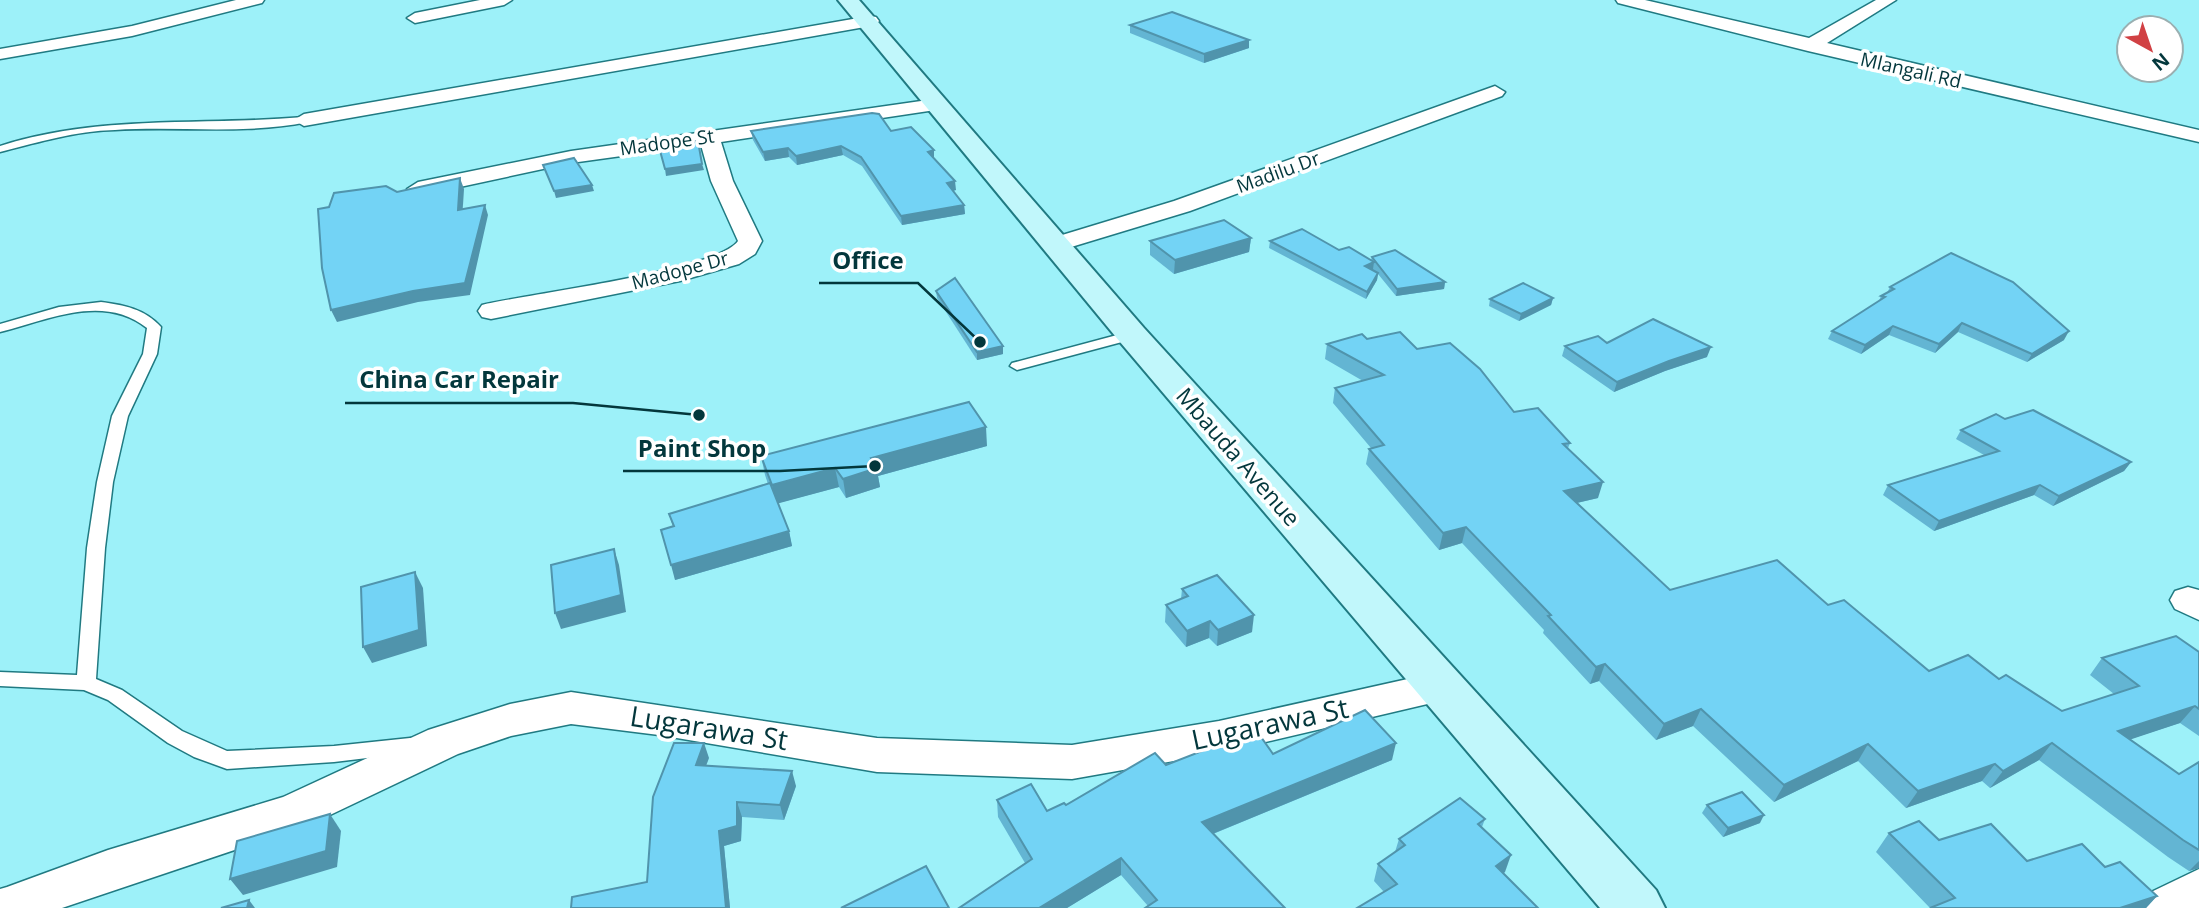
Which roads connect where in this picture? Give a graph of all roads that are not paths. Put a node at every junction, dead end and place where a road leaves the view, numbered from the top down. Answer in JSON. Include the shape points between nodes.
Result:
{"nodes":[{"id":1,"x":256,"y":0,"type":"edge"},
{"id":2,"x":504,"y":0,"type":"edge"},
{"id":3,"x":1624,"y":0,"type":"edge"},
{"id":4,"x":1888,"y":0,"type":"edge"},
{"id":5,"x":859,"y":10,"type":"edge"},
{"id":6,"x":415,"y":18,"type":"dead end"},
{"id":7,"x":1808,"y":46,"type":"junction"},
{"id":8,"x":0,"y":54,"type":"edge"},
{"id":9,"x":1495,"y":92,"type":"dead end"},
{"id":10,"x":935,"y":105,"type":"junction"},
{"id":11,"x":304,"y":120,"type":"joint"},
{"id":12,"x":709,"y":136,"type":"junction"},
{"id":13,"x":2199,"y":136,"type":"edge"},
{"id":14,"x":0,"y":149,"type":"edge"},
{"id":15,"x":401,"y":193,"type":"edge"},
{"id":16,"x":1058,"y":244,"type":"junction"},
{"id":17,"x":491,"y":311,"type":"dead end"},
{"id":18,"x":0,"y":328,"type":"edge"},
{"id":19,"x":1132,"y":335,"type":"junction"},
{"id":20,"x":1017,"y":366,"type":"dead end"},
{"id":21,"x":0,"y":679,"type":"edge"},
{"id":22,"x":86,"y":683,"type":"junction"},
{"id":23,"x":1439,"y":687,"type":"junction"},
{"id":24,"x":443,"y":742,"type":"junction"},
{"id":25,"x":2199,"y":890,"type":"edge"},
{"id":26,"x":7,"y":908,"type":"edge"},
{"id":27,"x":1636,"y":908,"type":"edge"},
{"id":28,"x":2165,"y":908,"type":"edge"}],
"edges":[{"from":1,"to":8,"type":"street","via":[[139,30]]},
{"from":2,"to":6,"type":"street"},
{"from":3,"to":7,"type":"street","name":"Mlangali Rd"},
{"from":4,"to":7,"type":"street"},
{"from":5,"to":10,"type":"street","name":"Mbauda Avenue"},
{"from":5,"to":11,"type":"street"},
{"from":7,"to":13,"type":"street","name":"Mlangali Rd"},
{"from":9,"to":16,"type":"street","name":"Madilu Dr","via":[[1182,206]]},
{"from":10,"to":12,"type":"street","name":"Madope St"},
{"from":10,"to":16,"type":"street","name":"Mbauda Avenue"},
{"from":11,"to":14,"type":"lane","via":[[88,129]]},
{"from":12,"to":15,"type":"street","name":"Madope St","via":[[542,162]]},
{"from":12,"to":17,"type":"street","name":"Madope Dr","via":[[722,181],[750,241],[746,249],[730,259],[671,276]]},
{"from":16,"to":19,"type":"street","name":"Mbauda Avenue"},
{"from":18,"to":22,"type":"lane","via":[[77,309],[113,306],[145,317],[154,327],[154,347],[120,415],[101,495]]},
{"from":19,"to":20,"type":"lane"},
{"from":19,"to":23,"type":"street","name":"Mbauda Avenue"},
{"from":21,"to":22,"type":"lane"},
{"from":22,"to":24,"type":"lane","via":[[114,695],[175,737],[227,760]]},
{"from":23,"to":24,"type":"street","name":"Lugarawa St","via":[[1219,737],[1072,762],[877,755],[571,708],[510,720]]},
{"from":23,"to":27,"type":"street","name":"Mbauda Avenue"},
{"from":24,"to":26,"type":"street","name":"Lugarawa St","via":[[294,812],[108,870]]},
{"from":25,"to":28,"type":"street"}]}
